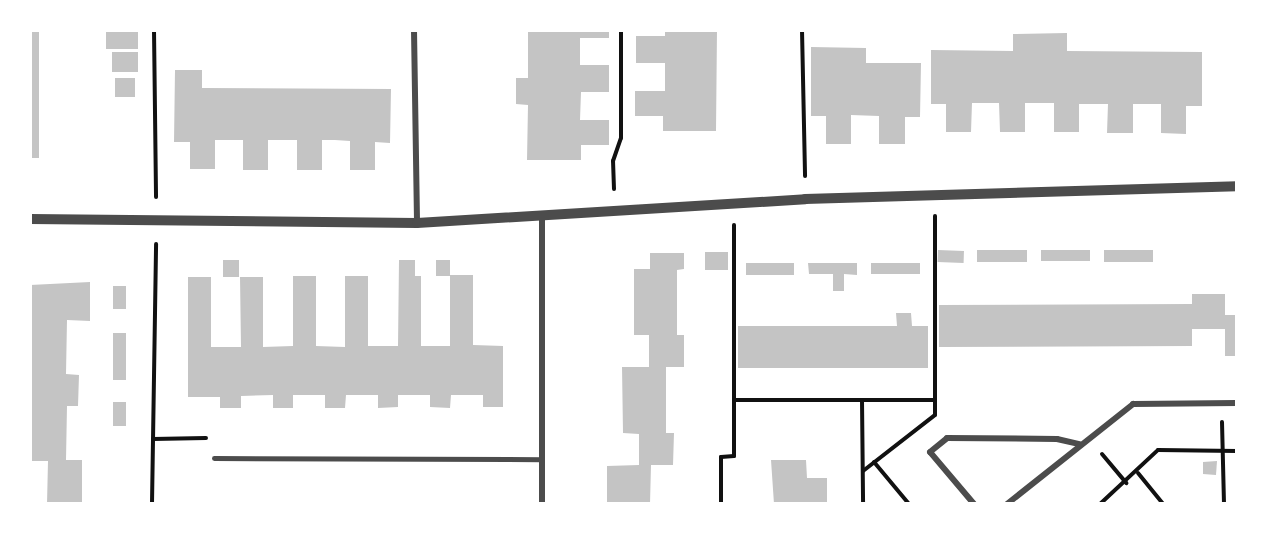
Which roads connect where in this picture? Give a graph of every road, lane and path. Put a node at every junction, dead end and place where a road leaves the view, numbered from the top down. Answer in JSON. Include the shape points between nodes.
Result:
{"nodes":[{"id":1,"x":154,"y":30,"type":"edge"},
{"id":2,"x":414,"y":30,"type":"edge"},
{"id":3,"x":621,"y":30,"type":"edge"},
{"id":4,"x":802,"y":30,"type":"edge"},
{"id":5,"x":1237,"y":186,"type":"edge"},
{"id":6,"x":935,"y":195,"type":"junction"},
{"id":7,"x":806,"y":198,"type":"junction"},
{"id":8,"x":734,"y":203,"type":"junction"},
{"id":9,"x":614,"y":211,"type":"junction"},
{"id":10,"x":542,"y":215,"type":"junction"},
{"id":11,"x":30,"y":219,"type":"edge"},
{"id":12,"x":156,"y":220,"type":"junction"},
{"id":13,"x":417,"y":223,"type":"junction"},
{"id":14,"x":735,"y":400,"type":"junction"},
{"id":15,"x":862,"y":400,"type":"junction"},
{"id":16,"x":935,"y":400,"type":"junction"},
{"id":17,"x":1222,"y":404,"type":"junction"},
{"id":18,"x":1237,"y":404,"type":"edge"},
{"id":19,"x":1088,"y":436,"type":"junction"},
{"id":20,"x":1079,"y":444,"type":"junction"},
{"id":21,"x":1222,"y":451,"type":"junction"},
{"id":22,"x":1237,"y":451,"type":"edge"},
{"id":23,"x":214,"y":458,"type":"dead end"},
{"id":24,"x":542,"y":459,"type":"junction"},
{"id":25,"x":874,"y":462,"type":"junction"},
{"id":26,"x":863,"y":471,"type":"junction"},
{"id":27,"x":1138,"y":473,"type":"junction"},
{"id":28,"x":1126,"y":483,"type":"junction"},
{"id":29,"x":152,"y":504,"type":"edge"},
{"id":30,"x":542,"y":504,"type":"edge"},
{"id":31,"x":721,"y":504,"type":"edge"},
{"id":32,"x":863,"y":504,"type":"edge"},
{"id":33,"x":909,"y":504,"type":"edge"},
{"id":34,"x":974,"y":504,"type":"edge"},
{"id":35,"x":1007,"y":504,"type":"edge"},
{"id":36,"x":1100,"y":504,"type":"edge"},
{"id":37,"x":1163,"y":504,"type":"edge"},
{"id":38,"x":1224,"y":504,"type":"edge"}],
"edges":[{"from":1,"to":12,"type":"path"},
{"from":2,"to":13,"type":"street"},
{"from":3,"to":9,"type":"path","via":[[621,138],[613,161]]},
{"from":4,"to":7,"type":"path"},
{"from":5,"to":6,"type":"street"},
{"from":6,"to":7,"type":"street"},
{"from":6,"to":16,"type":"path"},
{"from":7,"to":8,"type":"street"},
{"from":8,"to":9,"type":"street"},
{"from":8,"to":14,"type":"path"},
{"from":9,"to":10,"type":"street"},
{"from":10,"to":13,"type":"street"},
{"from":10,"to":24,"type":"street"},
{"from":11,"to":12,"type":"street"},
{"from":12,"to":13,"type":"street"},
{"from":12,"to":29,"type":"path"},
{"from":14,"to":15,"type":"path"},
{"from":14,"to":31,"type":"path","via":[[734,456],[721,457]]},
{"from":15,"to":16,"type":"path"},
{"from":15,"to":26,"type":"path"},
{"from":16,"to":25,"type":"path","via":[[934,415]]},
{"from":17,"to":18,"type":"street"},
{"from":17,"to":19,"type":"street","via":[[1133,404]]},
{"from":17,"to":21,"type":"path"},
{"from":19,"to":20,"type":"street"},
{"from":19,"to":28,"type":"path"},
{"from":20,"to":34,"type":"street","via":[[1057,439],[947,438],[930,452]]},
{"from":20,"to":35,"type":"street"},
{"from":21,"to":22,"type":"path"},
{"from":21,"to":27,"type":"path","via":[[1158,450]]},
{"from":21,"to":38,"type":"path"},
{"from":23,"to":24,"type":"street"},
{"from":24,"to":30,"type":"street"},
{"from":25,"to":26,"type":"path"},
{"from":25,"to":33,"type":"path"},
{"from":26,"to":32,"type":"path"},
{"from":27,"to":28,"type":"path"},
{"from":27,"to":37,"type":"path"},
{"from":28,"to":36,"type":"path"}]}
